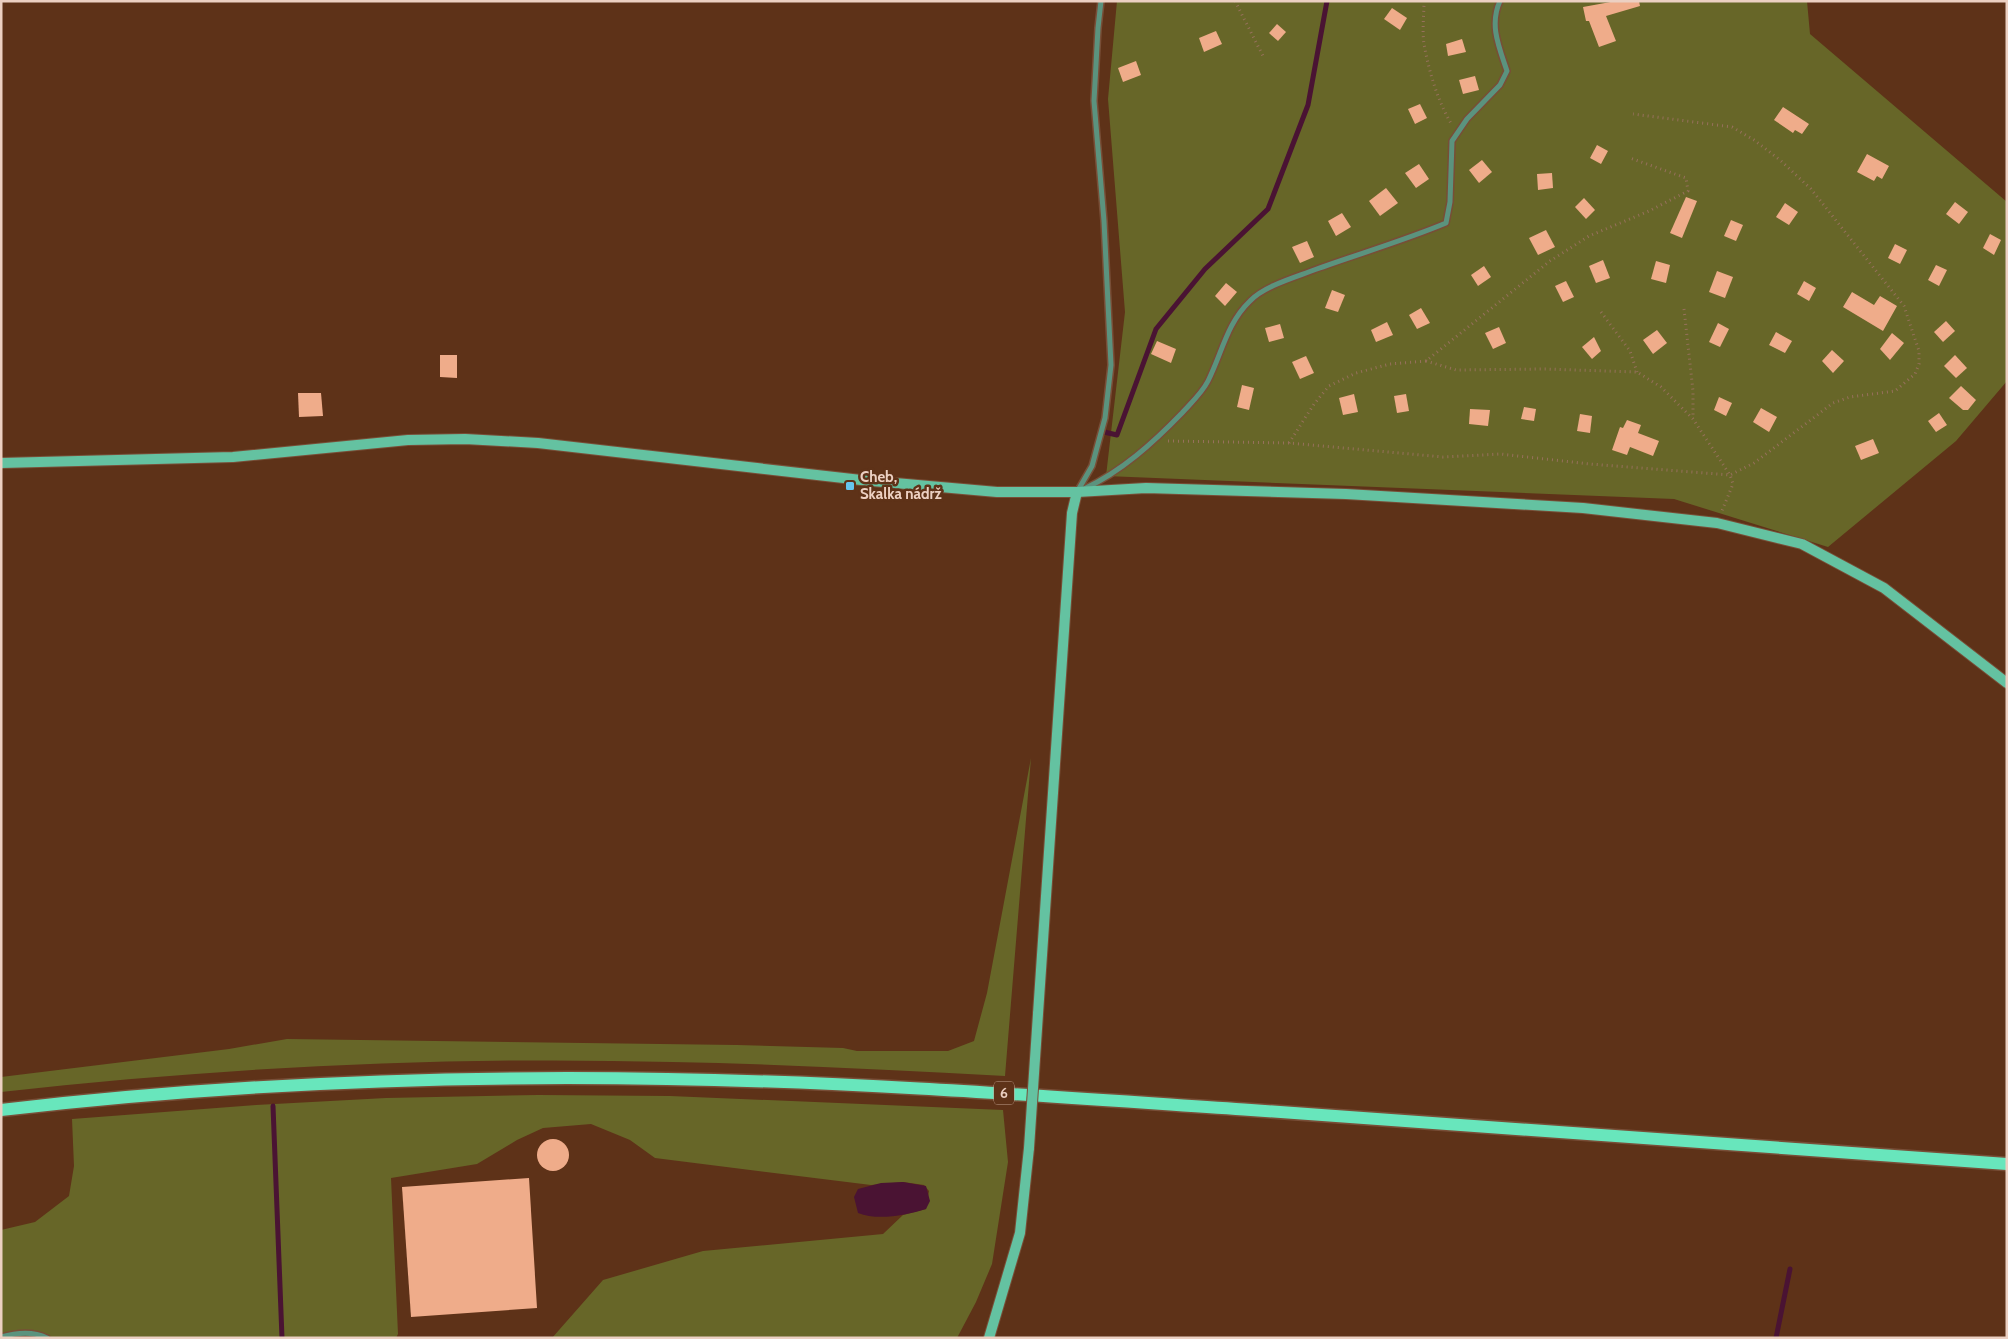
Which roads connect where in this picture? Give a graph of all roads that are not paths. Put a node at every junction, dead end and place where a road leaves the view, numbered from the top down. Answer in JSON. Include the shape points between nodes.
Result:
{"nodes":[{"id":1,"x":1101,"y":1,"type":"edge"},
{"id":2,"x":1500,"y":1,"type":"edge"},
{"id":3,"x":1,"y":463,"type":"edge"},
{"id":4,"x":1077,"y":492,"type":"junction"},
{"id":5,"x":2007,"y":683,"type":"edge"},
{"id":6,"x":1,"y":1110,"type":"edge"},
{"id":7,"x":2007,"y":1164,"type":"edge"},
{"id":8,"x":1,"y":1337,"type":"edge"},
{"id":9,"x":47,"y":1338,"type":"edge"},
{"id":10,"x":989,"y":1338,"type":"edge"}],
"edges":[{"from":1,"to":4,"type":"street","via":[[1094,101],[1111,365],[1105,418],[1092,466]]},
{"from":2,"to":4,"type":"street","via":[[1494,14],[1506,71],[1500,85],[1467,118],[1452,141],[1446,223],[1280,282],[1250,300],[1230,326],[1208,382],[1196,398],[1155,441],[1104,480]]},
{"from":3,"to":4,"type":"street","via":[[233,457],[408,440],[465,439],[538,443],[997,492]]},
{"from":4,"to":5,"type":"street","via":[[1146,488],[1346,494],[1583,508],[1717,522],[1802,544],[1884,588]]},
{"from":4,"to":10,"type":"street","bridge":true,"via":[[1072,513],[1029,1148],[1020,1233]]},
{"from":6,"to":7,"type":"main road","number":"6","via":[[192,1092],[376,1082],[670,1079],[1014,1094]]},
{"from":8,"to":9,"type":"street","via":[[40,1334]]}]}
